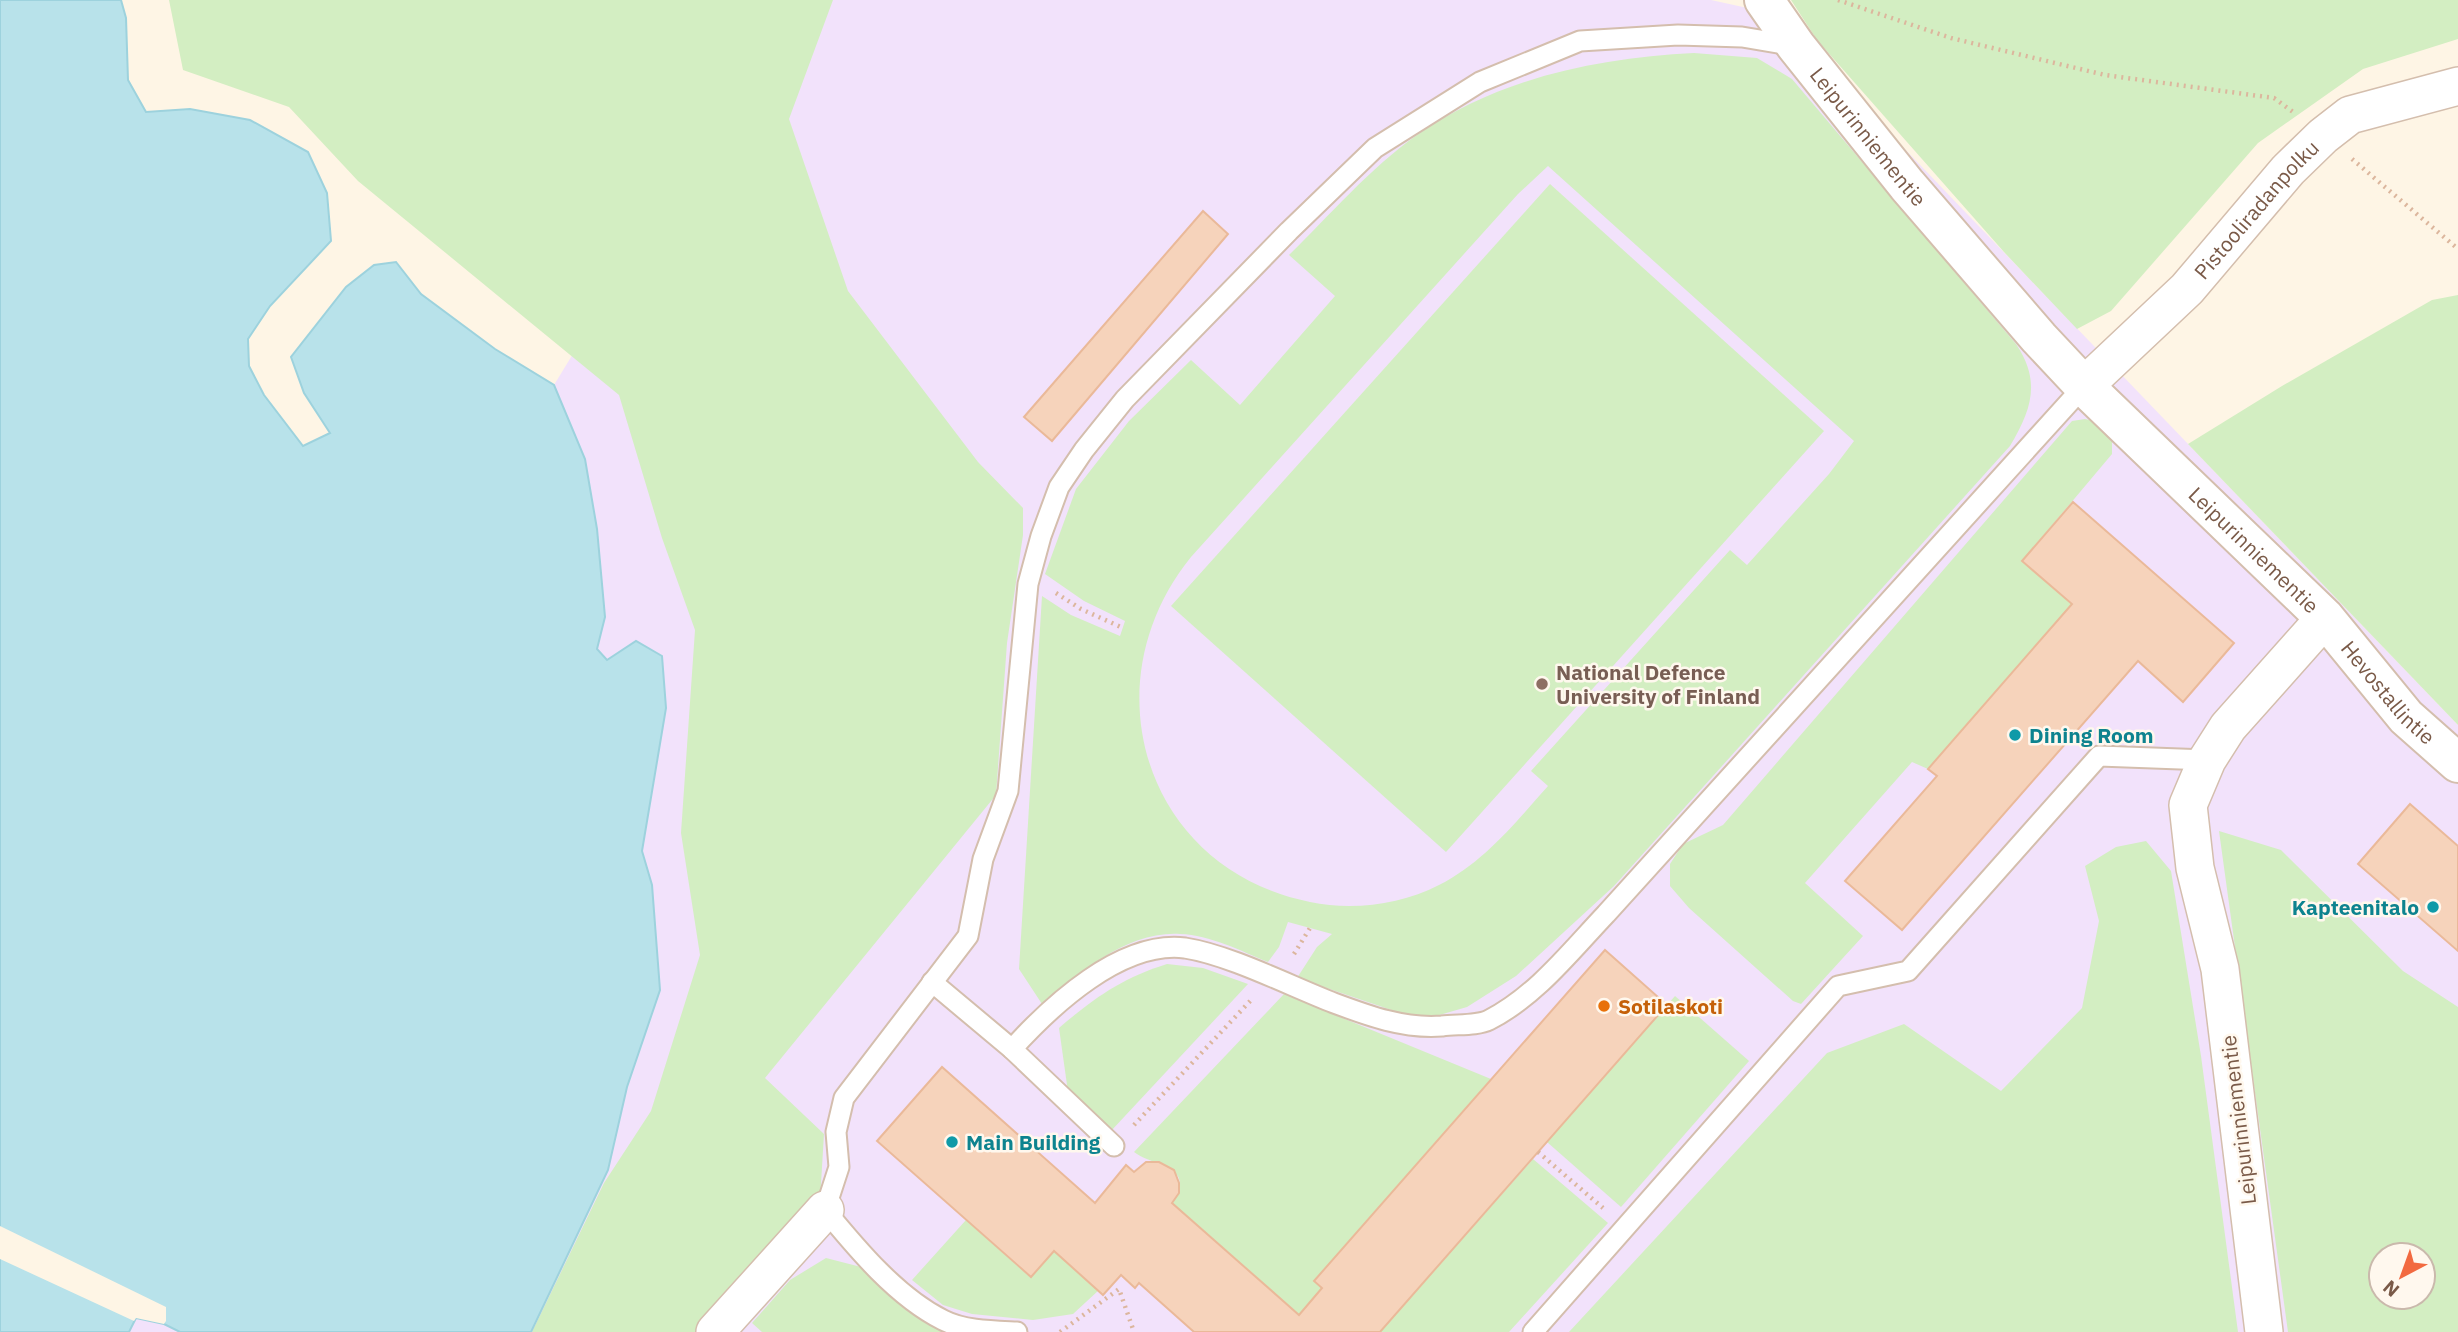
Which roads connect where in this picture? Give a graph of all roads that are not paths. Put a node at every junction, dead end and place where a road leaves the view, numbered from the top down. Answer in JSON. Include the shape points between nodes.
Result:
{"nodes":[{"id":1,"x":1764,"y":0,"type":"edge"},
{"id":2,"x":1796,"y":46,"type":"junction"},
{"id":3,"x":2458,"y":86,"type":"edge"},
{"id":4,"x":2084,"y":386,"type":"junction"},
{"id":5,"x":2325,"y":618,"type":"junction"},
{"id":6,"x":2455,"y":756,"type":"edge"},
{"id":7,"x":2207,"y":760,"type":"junction"},
{"id":8,"x":932,"y":982,"type":"junction"},
{"id":9,"x":1012,"y":1049,"type":"junction"},
{"id":10,"x":1114,"y":1146,"type":"road end"},
{"id":11,"x":825,"y":1210,"type":"junction"},
{"id":12,"x":715,"y":1332,"type":"edge"},
{"id":13,"x":1017,"y":1332,"type":"edge"},
{"id":14,"x":1533,"y":1332,"type":"edge"},
{"id":15,"x":2264,"y":1332,"type":"edge"}],
"edges":[{"from":1,"to":2,"type":"street","name":"Leipurinniementie"},
{"from":2,"to":4,"type":"street","name":"Leipurinniementie","via":[[1907,185]]},
{"from":2,"to":8,"type":"lane","via":[[1741,37],[1678,35],[1580,41],[1480,82],[1375,148],[1135,389],[1059,487],[1030,576],[1008,791],[983,859],[968,936]]},
{"from":3,"to":4,"type":"street","name":"Pistooliradanpolku","via":[[2350,115],[2323,136],[2288,170],[2188,289]]},
{"from":4,"to":5,"type":"street","name":"Leipurinniementie"},
{"from":4,"to":9,"type":"lane","via":[[1616,904],[1530,993],[1486,1022],[1421,1028],[1374,1018],[1224,959],[1184,948],[1155,949],[1096,973],[1043,1015]]},
{"from":5,"to":6,"type":"street","name":"Hevostallintie","via":[[2406,717]]},
{"from":5,"to":7,"type":"street","name":"Leipurinniementie","via":[[2228,727]]},
{"from":7,"to":14,"type":"lane","via":[[2099,756],[1909,971],[1838,986]]},
{"from":7,"to":15,"type":"street","name":"Leipurinniementie","via":[[2188,805],[2196,868],[2220,969]]},
{"from":8,"to":9,"type":"lane"},
{"from":8,"to":11,"type":"lane","via":[[844,1098],[836,1132],[839,1167]]},
{"from":9,"to":10,"type":"lane"},
{"from":11,"to":12,"type":"street"},
{"from":11,"to":13,"type":"lane","via":[[894,1284],[944,1321],[986,1331]]}]}
